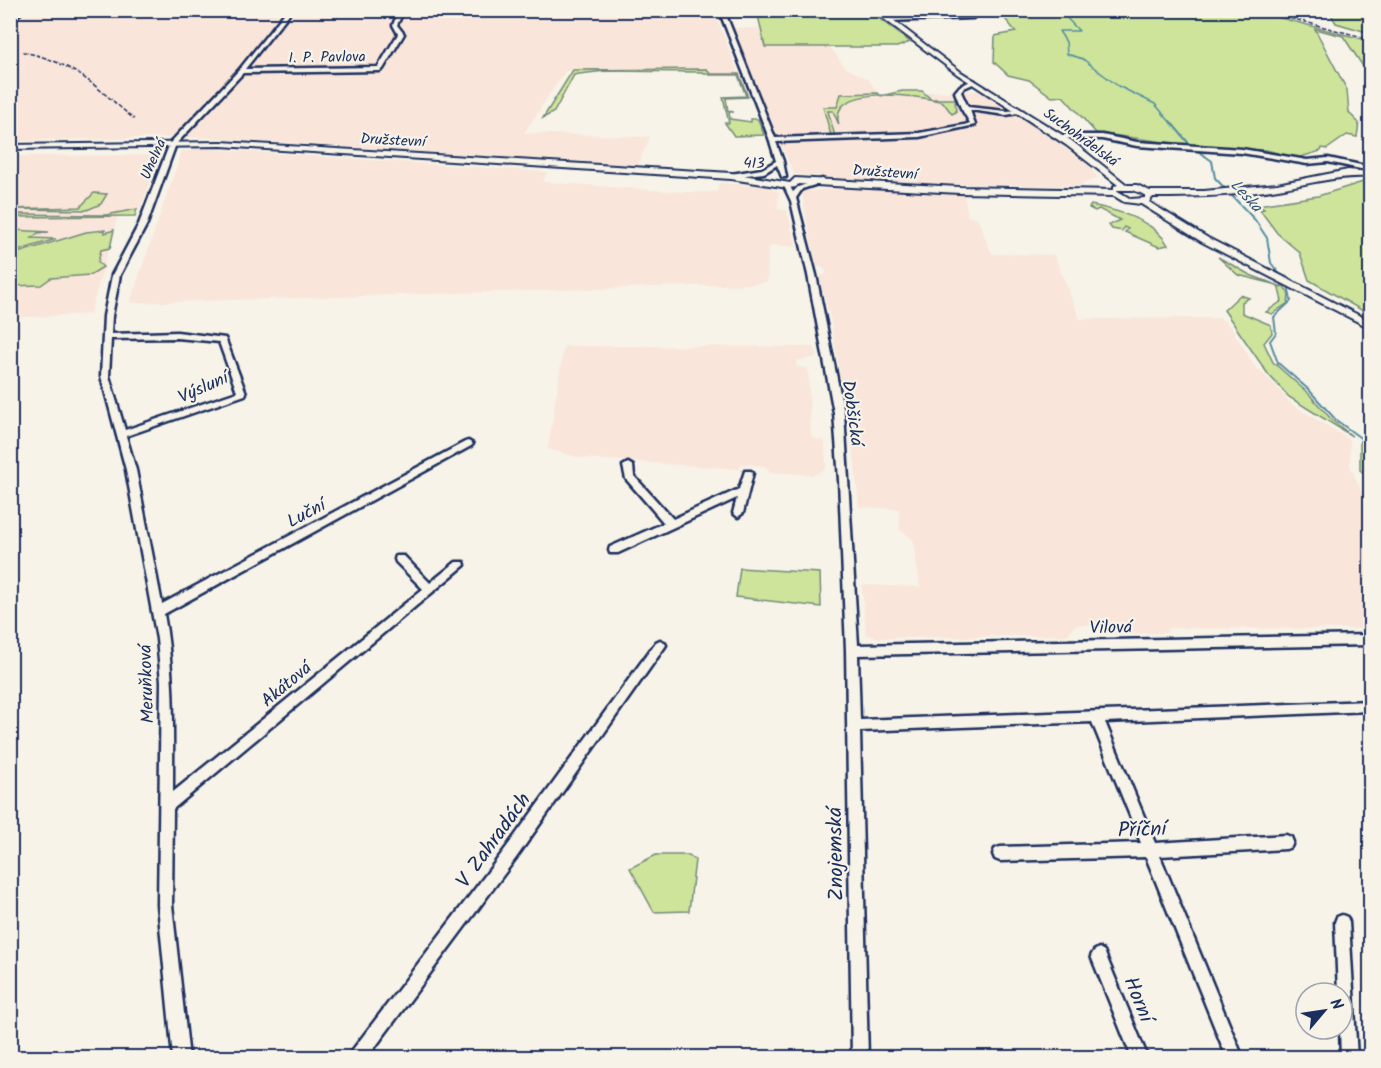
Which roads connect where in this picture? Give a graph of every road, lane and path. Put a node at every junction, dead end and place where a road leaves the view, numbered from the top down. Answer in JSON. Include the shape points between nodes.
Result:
{"nodes":[{"id":1,"x":23,"y":10,"type":"edge"},
{"id":2,"x":290,"y":10,"type":"edge"},
{"id":3,"x":402,"y":10,"type":"edge"},
{"id":4,"x":721,"y":10,"type":"edge"},
{"id":5,"x":875,"y":10,"type":"edge"},
{"id":6,"x":967,"y":10,"type":"edge"},
{"id":7,"x":10,"y":20,"type":"edge"},
{"id":8,"x":888,"y":20,"type":"junction"},
{"id":9,"x":241,"y":71,"type":"junction"},
{"id":10,"x":973,"y":82,"type":"junction"},
{"id":11,"x":964,"y":108,"type":"junction"},
{"id":12,"x":1021,"y":112,"type":"junction"},
{"id":13,"x":1060,"y":137,"type":"junction"},
{"id":14,"x":773,"y":140,"type":"junction"},
{"id":15,"x":173,"y":143,"type":"junction"},
{"id":16,"x":10,"y":147,"type":"edge"},
{"id":17,"x":780,"y":161,"type":"junction"},
{"id":18,"x":1371,"y":169,"type":"edge"},
{"id":19,"x":1371,"y":174,"type":"edge"},
{"id":20,"x":731,"y":176,"type":"junction"},
{"id":21,"x":778,"y":179,"type":"junction"},
{"id":22,"x":822,"y":181,"type":"junction"},
{"id":23,"x":791,"y":183,"type":"junction"},
{"id":24,"x":1124,"y":186,"type":"junction"},
{"id":25,"x":1116,"y":193,"type":"junction"},
{"id":26,"x":793,"y":197,"type":"junction"},
{"id":27,"x":1146,"y":198,"type":"junction"},
{"id":28,"x":108,"y":316,"type":"joint"},
{"id":29,"x":1371,"y":325,"type":"edge"},
{"id":30,"x":106,"y":337,"type":"junction"},
{"id":31,"x":121,"y":435,"type":"junction"},
{"id":32,"x":468,"y":444,"type":"dead end"},
{"id":33,"x":628,"y":466,"type":"dead end"},
{"id":34,"x":748,"y":473,"type":"dead end"},
{"id":35,"x":743,"y":491,"type":"junction"},
{"id":36,"x":738,"y":513,"type":"dead end"},
{"id":37,"x":671,"y":523,"type":"junction"},
{"id":38,"x":614,"y":550,"type":"dead end"},
{"id":39,"x":400,"y":559,"type":"dead end"},
{"id":40,"x":460,"y":565,"type":"dead end"},
{"id":41,"x":429,"y":589,"type":"junction"},
{"id":42,"x":159,"y":611,"type":"junction"},
{"id":43,"x":1371,"y":640,"type":"edge"},
{"id":44,"x":660,"y":645,"type":"dead end"},
{"id":45,"x":852,"y":650,"type":"junction"},
{"id":46,"x":1371,"y":706,"type":"edge"},
{"id":47,"x":1096,"y":716,"type":"junction"},
{"id":48,"x":854,"y":726,"type":"junction"},
{"id":49,"x":166,"y":806,"type":"junction"},
{"id":50,"x":1286,"y":842,"type":"dead end"},
{"id":51,"x":1152,"y":850,"type":"junction"},
{"id":52,"x":1000,"y":854,"type":"dead end"},
{"id":53,"x":1342,"y":922,"type":"dead end"},
{"id":54,"x":1099,"y":956,"type":"dead end"},
{"id":55,"x":181,"y":1058,"type":"edge"},
{"id":56,"x":357,"y":1058,"type":"edge"},
{"id":57,"x":860,"y":1058,"type":"edge"},
{"id":58,"x":1140,"y":1058,"type":"edge"},
{"id":59,"x":1235,"y":1058,"type":"edge"},
{"id":60,"x":1349,"y":1058,"type":"edge"}],
"edges":[{"from":1,"to":7,"type":"street"},
{"from":2,"to":9,"type":"street","name":"Uhelná"},
{"from":3,"to":9,"type":"street","name":"I. P. Pavlova","via":[[394,25],[401,34],[380,69]]},
{"from":4,"to":14,"type":"street"},
{"from":5,"to":8,"type":"main road","name":"Suchohrdelská"},
{"from":6,"to":8,"type":"street","via":[[971,17]]},
{"from":8,"to":10,"type":"main road","name":"Suchohrdelská"},
{"from":9,"to":15,"type":"street","name":"Uhelná"},
{"from":10,"to":11,"type":"street","via":[[958,92]]},
{"from":10,"to":12,"type":"main road","name":"Suchohrdelská"},
{"from":11,"to":12,"type":"street","name":"Suchohrdelská"},
{"from":11,"to":14,"type":"street","via":[[973,124],[958,130]]},
{"from":12,"to":13,"type":"main road","name":"Suchohrdelská"},
{"from":13,"to":18,"type":"street","via":[[1102,137],[1137,144],[1264,153]]},
{"from":13,"to":24,"type":"main road","name":"Suchohrdelská"},
{"from":14,"to":17,"type":"street"},
{"from":15,"to":16,"type":"main road","name":"Družstevní","number":"413"},
{"from":15,"to":20,"type":"main road","name":"Družstevní","number":"413"},
{"from":15,"to":28,"type":"street","name":"Uhelná","via":[[143,224],[116,275]]},
{"from":17,"to":20,"type":"street","via":[[764,171]]},
{"from":17,"to":21,"type":"street"},
{"from":19,"to":27,"type":"main road","via":[[1337,174],[1251,191]]},
{"from":20,"to":21,"type":"main road","name":"Družstevní","number":"413"},
{"from":21,"to":23,"type":"main road","name":"Družstevní"},
{"from":22,"to":23,"type":"main road","name":"Družstevní"},
{"from":22,"to":25,"type":"main road","name":"Družstevní","via":[[938,189]]},
{"from":22,"to":26,"type":"street","via":[[800,189]]},
{"from":23,"to":26,"type":"street","name":"Dobšická"},
{"from":24,"to":25,"type":"main road","via":[[1117,188]]},
{"from":24,"to":27,"type":"main road","name":"Suchohrdelská","via":[[1140,188]]},
{"from":25,"to":27,"type":"main road","name":"Družstevní","via":[[1128,200]]},
{"from":26,"to":45,"type":"street","name":"Dobšická","via":[[838,413]]},
{"from":27,"to":29,"type":"main road","via":[[1205,240]]},
{"from":28,"to":30,"type":"street","name":"Meruňková"},
{"from":30,"to":31,"type":"street","name":"Meruňková","via":[[105,376]]},
{"from":30,"to":31,"type":"street","name":"Výsluní","via":[[177,335],[222,340],[242,393]]},
{"from":31,"to":42,"type":"street","name":"Meruňková"},
{"from":32,"to":42,"type":"street","name":"Luční"},
{"from":33,"to":37,"type":"street","via":[[629,477]]},
{"from":34,"to":35,"type":"street"},
{"from":35,"to":36,"type":"street"},
{"from":35,"to":37,"type":"street"},
{"from":37,"to":38,"type":"street"},
{"from":39,"to":41,"type":"street"},
{"from":40,"to":41,"type":"street","name":"Akátová"},
{"from":41,"to":49,"type":"street","name":"Akátová"},
{"from":42,"to":49,"type":"street","name":"Meruňková","via":[[166,681]]},
{"from":43,"to":45,"type":"street","name":"Vilová"},
{"from":44,"to":56,"type":"street","name":"V Zahradách"},
{"from":45,"to":48,"type":"street","name":"Znojemská"},
{"from":46,"to":47,"type":"street"},
{"from":47,"to":48,"type":"street"},
{"from":47,"to":51,"type":"street"},
{"from":48,"to":57,"type":"street","name":"Znojemská"},
{"from":49,"to":55,"type":"street","name":"Meruňková","via":[[165,905]]},
{"from":50,"to":51,"type":"street","name":"Příční"},
{"from":51,"to":52,"type":"street","name":"Příční"},
{"from":51,"to":59,"type":"street"},
{"from":53,"to":60,"type":"street"},
{"from":54,"to":58,"type":"street","name":"Horní"}]}
